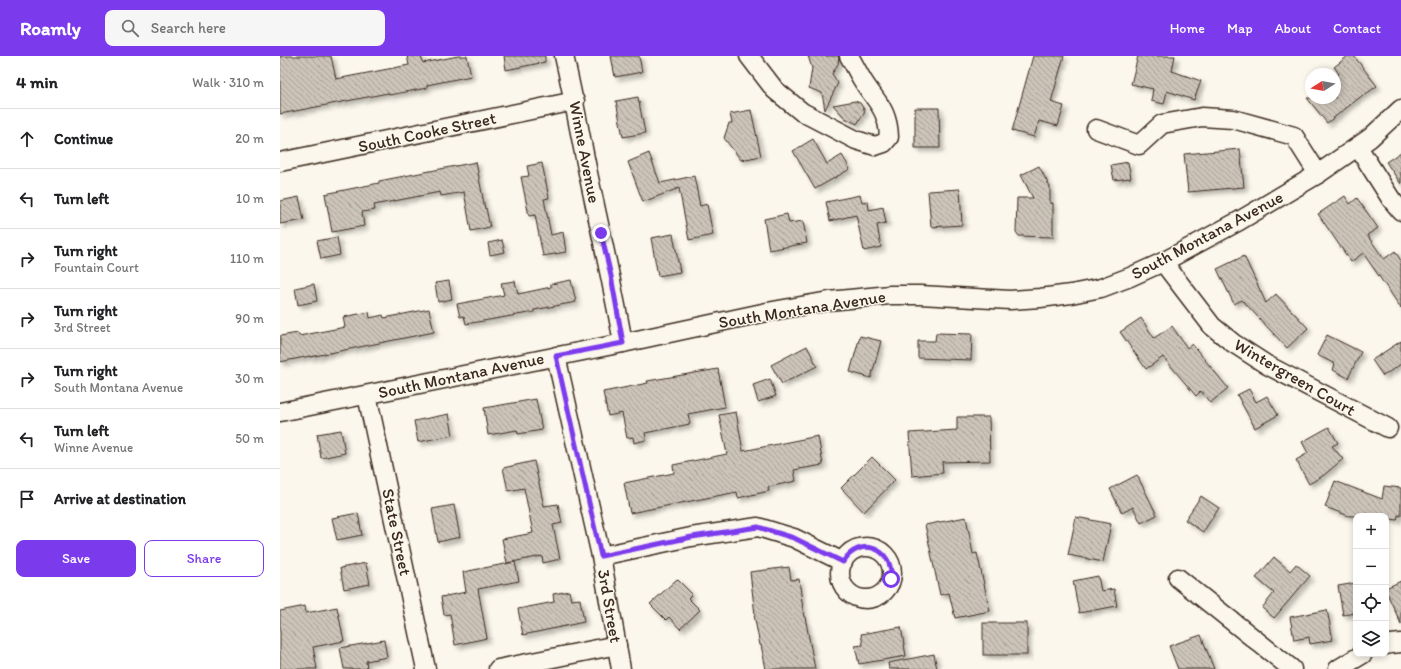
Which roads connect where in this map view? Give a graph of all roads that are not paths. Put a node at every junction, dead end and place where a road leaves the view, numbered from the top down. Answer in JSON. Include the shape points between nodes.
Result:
{"nodes":[{"id":1,"x":564,"y":56,"type":"edge"},
{"id":2,"x":749,"y":56,"type":"edge"},
{"id":3,"x":849,"y":56,"type":"edge"},
{"id":4,"x":575,"y":101,"type":"junction"},
{"id":5,"x":1401,"y":109,"type":"edge"},
{"id":6,"x":1096,"y":129,"type":"dead end"},
{"id":7,"x":1358,"y":147,"type":"junction"},
{"id":8,"x":280,"y":162,"type":"edge"},
{"id":9,"x":1318,"y":174,"type":"junction"},
{"id":10,"x":1401,"y":211,"type":"edge"},
{"id":11,"x":1164,"y":262,"type":"junction"},
{"id":12,"x":623,"y":343,"type":"junction"},
{"id":13,"x":556,"y":356,"type":"junction"},
{"id":14,"x":367,"y":395,"type":"junction"},
{"id":15,"x":280,"y":412,"type":"edge"},
{"id":16,"x":1388,"y":428,"type":"dead end"},
{"id":17,"x":601,"y":556,"type":"junction"},
{"id":18,"x":843,"y":562,"type":"dead end"},
{"id":19,"x":1178,"y":578,"type":"dead end"},
{"id":20,"x":1389,"y":644,"type":"edge"},
{"id":21,"x":1401,"y":644,"type":"edge"},
{"id":22,"x":616,"y":645,"type":"junction"},
{"id":23,"x":1358,"y":657,"type":"edge"},
{"id":24,"x":426,"y":669,"type":"edge"},
{"id":25,"x":498,"y":669,"type":"edge"},
{"id":26,"x":621,"y":669,"type":"edge"},
{"id":27,"x":1292,"y":669,"type":"edge"},
{"id":28,"x":1338,"y":669,"type":"edge"}],
"edges":[{"from":1,"to":4,"type":"street","name":"Winne Avenue"},
{"from":2,"to":3,"type":"street","via":[[775,90],[802,112],[856,140],[875,146],[889,137],[888,124],[881,107]]},
{"from":4,"to":8,"type":"street","name":"South Cooke Street"},
{"from":4,"to":12,"type":"street","name":"Winne Avenue"},
{"from":5,"to":7,"type":"street","name":"South Montana Avenue"},
{"from":6,"to":9,"type":"street","via":[[1139,144],[1162,124],[1202,117],[1233,119],[1294,136]]},
{"from":7,"to":9,"type":"street","name":"South Montana Avenue"},
{"from":7,"to":10,"type":"street"},
{"from":9,"to":11,"type":"street","name":"South Montana Avenue"},
{"from":11,"to":12,"type":"street","name":"South Montana Avenue","via":[[1101,288],[1071,294],[1010,300],[920,295],[859,297],[767,312]]},
{"from":11,"to":16,"type":"street","name":"Wintergreen Court","via":[[1212,326],[1233,343],[1267,365]]},
{"from":12,"to":13,"type":"street","name":"South Montana Avenue"},
{"from":13,"to":14,"type":"street","name":"South Montana Avenue"},
{"from":13,"to":17,"type":"street","name":"3rd Street"},
{"from":14,"to":15,"type":"street","name":"South Montana Avenue"},
{"from":14,"to":24,"type":"street","name":"State Street"},
{"from":17,"to":18,"type":"street","via":[[692,537],[758,527],[794,538]]},
{"from":17,"to":22,"type":"street","name":"3rd Street"},
{"from":19,"to":27,"type":"street"},
{"from":20,"to":21,"type":"street"},
{"from":22,"to":25,"type":"street"},
{"from":22,"to":26,"type":"street","name":"3rd Street"},
{"from":23,"to":28,"type":"street"}]}
